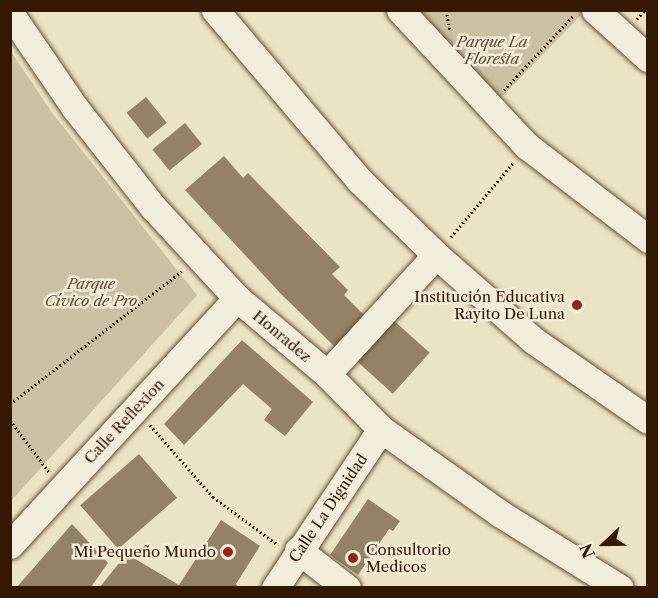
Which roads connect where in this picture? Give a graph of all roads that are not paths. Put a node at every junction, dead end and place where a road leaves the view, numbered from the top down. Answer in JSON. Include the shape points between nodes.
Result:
{"nodes":[{"id":1,"x":215,"y":10,"type":"edge"},
{"id":2,"x":400,"y":10,"type":"edge"},
{"id":3,"x":595,"y":10,"type":"edge"},
{"id":4,"x":11,"y":12,"type":"edge"},
{"id":5,"x":648,"y":58,"type":"edge"},
{"id":6,"x":648,"y":239,"type":"edge"},
{"id":7,"x":436,"y":255,"type":"junction"},
{"id":8,"x":237,"y":298,"type":"junction"},
{"id":9,"x":327,"y":374,"type":"junction"},
{"id":10,"x":648,"y":420,"type":"edge"},
{"id":11,"x":381,"y":429,"type":"junction"},
{"id":12,"x":10,"y":545,"type":"edge"},
{"id":13,"x":296,"y":554,"type":"junction"},
{"id":14,"x":275,"y":588,"type":"edge"},
{"id":15,"x":347,"y":588,"type":"edge"},
{"id":16,"x":620,"y":588,"type":"edge"}],
"edges":[{"from":1,"to":7,"type":"street","via":[[359,180]]},
{"from":2,"to":6,"type":"street","via":[[527,146]]},
{"from":3,"to":5,"type":"street"},
{"from":4,"to":8,"type":"street","name":"Honradez","via":[[82,117],[153,207]]},
{"from":7,"to":9,"type":"street"},
{"from":7,"to":10,"type":"street","via":[[533,340]]},
{"from":8,"to":9,"type":"street","name":"Honradez"},
{"from":8,"to":12,"type":"street","name":"Calle Reflexion"},
{"from":9,"to":11,"type":"street","name":"Honradez"},
{"from":11,"to":13,"type":"street","name":"Calle La Dignidad"},
{"from":11,"to":16,"type":"street","name":"Honradez","via":[[499,513]]},
{"from":13,"to":14,"type":"street","name":"Calle La Dignidad"},
{"from":13,"to":15,"type":"street"}]}
